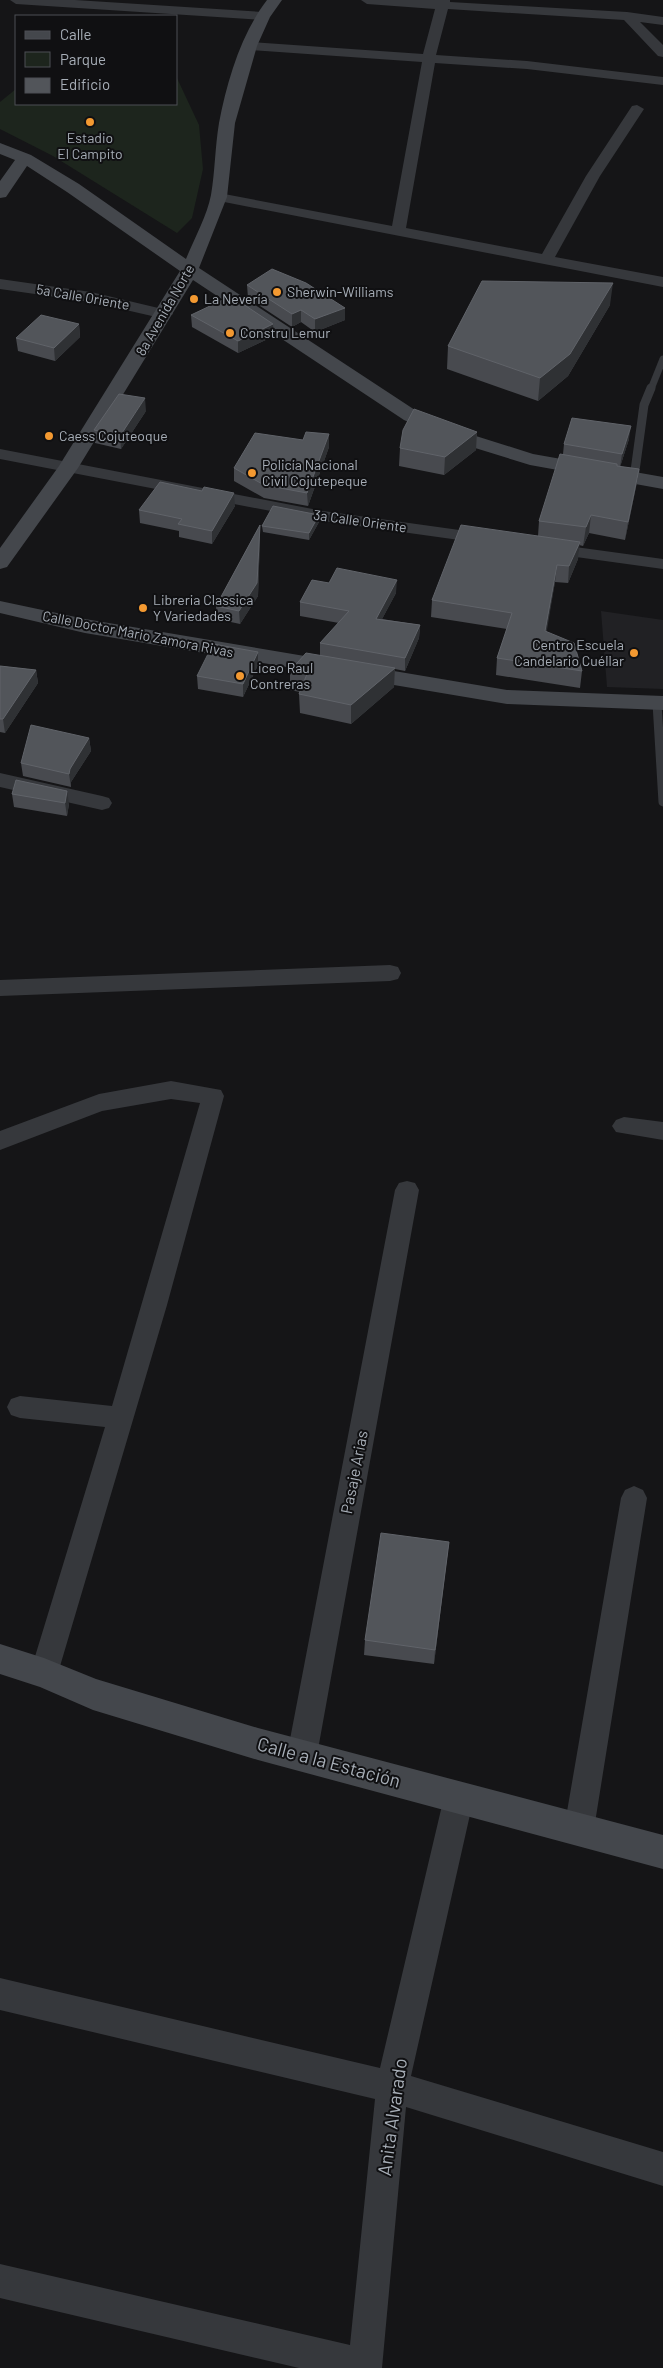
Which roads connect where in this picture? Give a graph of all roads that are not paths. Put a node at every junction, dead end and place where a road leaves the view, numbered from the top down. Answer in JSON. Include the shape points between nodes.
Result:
{"nodes":[{"id":1,"x":16,"y":0,"type":"edge"},
{"id":2,"x":274,"y":0,"type":"edge"},
{"id":3,"x":367,"y":0,"type":"edge"},
{"id":4,"x":444,"y":3,"type":"edge"},
{"id":5,"x":263,"y":16,"type":"junction"},
{"id":6,"x":628,"y":16,"type":"junction"},
{"id":7,"x":663,"y":21,"type":"edge"},
{"id":8,"x":249,"y":46,"type":"junction"},
{"id":9,"x":663,"y":53,"type":"edge"},
{"id":10,"x":429,"y":58,"type":"junction"},
{"id":11,"x":663,"y":81,"type":"edge"},
{"id":12,"x":637,"y":109,"type":"dead end"},
{"id":13,"x":0,"y":148,"type":"edge"},
{"id":14,"x":25,"y":158,"type":"junction"},
{"id":15,"x":0,"y":192,"type":"edge"},
{"id":16,"x":219,"y":197,"type":"junction"},
{"id":17,"x":398,"y":232,"type":"junction"},
{"id":18,"x":546,"y":260,"type":"junction"},
{"id":19,"x":190,"y":270,"type":"junction"},
{"id":20,"x":663,"y":282,"type":"edge"},
{"id":21,"x":0,"y":284,"type":"edge"},
{"id":22,"x":166,"y":314,"type":"junction"},
{"id":23,"x":663,"y":359,"type":"edge"},
{"id":24,"x":0,"y":454,"type":"edge"},
{"id":25,"x":68,"y":468,"type":"junction"},
{"id":26,"x":634,"y":478,"type":"junction"},
{"id":27,"x":663,"y":483,"type":"edge"},
{"id":28,"x":508,"y":542,"type":"edge"},
{"id":29,"x":527,"y":545,"type":"edge"},
{"id":30,"x":0,"y":563,"type":"edge"},
{"id":31,"x":663,"y":564,"type":"edge"},
{"id":32,"x":0,"y":607,"type":"edge"},
{"id":33,"x":660,"y":703,"type":"edge"},
{"id":34,"x":0,"y":780,"type":"edge"},
{"id":35,"x":663,"y":802,"type":"edge"},
{"id":36,"x":102,"y":803,"type":"dead end"},
{"id":37,"x":390,"y":973,"type":"dead end"},
{"id":38,"x":0,"y":988,"type":"edge"},
{"id":39,"x":624,"y":1126,"type":"dead end"},
{"id":40,"x":663,"y":1131,"type":"edge"},
{"id":41,"x":0,"y":1141,"type":"edge"},
{"id":42,"x":407,"y":1190,"type":"dead end"},
{"id":43,"x":20,"y":1407,"type":"dead end"},
{"id":44,"x":121,"y":1418,"type":"junction"},
{"id":45,"x":634,"y":1498,"type":"dead end"},
{"id":46,"x":0,"y":1659,"type":"edge"},
{"id":47,"x":44,"y":1673,"type":"junction"},
{"id":48,"x":302,"y":1755,"type":"junction"},
{"id":49,"x":459,"y":1797,"type":"junction"},
{"id":50,"x":579,"y":1829,"type":"junction"},
{"id":51,"x":663,"y":1852,"type":"edge"},
{"id":52,"x":0,"y":1994,"type":"edge"},
{"id":53,"x":392,"y":2087,"type":"junction"},
{"id":54,"x":663,"y":2169,"type":"edge"},
{"id":55,"x":0,"y":2281,"type":"edge"},
{"id":56,"x":362,"y":2365,"type":"edge"}],
"edges":[{"from":1,"to":5,"type":"street"},
{"from":2,"to":5,"type":"street","name":"8a Avenida Norte"},
{"from":3,"to":4,"type":"street"},
{"from":4,"to":6,"type":"street"},
{"from":4,"to":10,"type":"street"},
{"from":5,"to":8,"type":"street","name":"8a Avenida Norte"},
{"from":6,"to":7,"type":"street"},
{"from":6,"to":9,"type":"street"},
{"from":8,"to":10,"type":"street"},
{"from":8,"to":16,"type":"street","name":"8a Avenida Norte","via":[[227,123]]},
{"from":10,"to":11,"type":"street","via":[[528,65]]},
{"from":10,"to":17,"type":"street"},
{"from":12,"to":18,"type":"street","via":[[593,176]]},
{"from":13,"to":14,"type":"street"},
{"from":14,"to":15,"type":"street"},
{"from":14,"to":19,"type":"street","via":[[74,188]]},
{"from":16,"to":17,"type":"street"},
{"from":16,"to":19,"type":"street","name":"8a Avenida Norte"},
{"from":17,"to":18,"type":"street"},
{"from":18,"to":20,"type":"street"},
{"from":19,"to":22,"type":"street","name":"8a Avenida Norte"},
{"from":19,"to":26,"type":"street","via":[[426,423],[511,454]]},
{"from":21,"to":22,"type":"street","name":"5a Calle Oriente","via":[[91,297]]},
{"from":22,"to":25,"type":"street","name":"8a Avenida Norte"},
{"from":23,"to":26,"type":"lane","via":[[644,405]]},
{"from":24,"to":25,"type":"street","name":"3a Calle Oriente"},
{"from":25,"to":28,"type":"street","name":"3a Calle Oriente","via":[[323,516]]},
{"from":25,"to":30,"type":"street","name":"8a Avenida Norte"},
{"from":26,"to":27,"type":"street"},
{"from":29,"to":31,"type":"street"},
{"from":32,"to":33,"type":"street","name":"Calle Doctor Mario Zamora Rivas","via":[[94,628],[507,697]]},
{"from":33,"to":35,"type":"lane"},
{"from":34,"to":36,"type":"street"},
{"from":37,"to":38,"type":"street"},
{"from":39,"to":40,"type":"street"},
{"from":41,"to":44,"type":"street","via":[[99,1103],[171,1090],[213,1096]]},
{"from":42,"to":48,"type":"street","name":"Pasaje Arias"},
{"from":43,"to":44,"type":"street"},
{"from":44,"to":47,"type":"street"},
{"from":45,"to":50,"type":"street"},
{"from":46,"to":47,"type":"street","name":"Calle a la Estación"},
{"from":47,"to":48,"type":"street","name":"Calle a la Estación","via":[[93,1694]]},
{"from":48,"to":49,"type":"street","name":"Calle a la Estación"},
{"from":49,"to":50,"type":"street","name":"Calle a la Estación"},
{"from":49,"to":53,"type":"street","name":"Anita Alvarado"},
{"from":50,"to":51,"type":"street","name":"Calle a la Estación"},
{"from":52,"to":53,"type":"street"},
{"from":53,"to":54,"type":"street"},
{"from":53,"to":56,"type":"street","name":"Anita Alvarado"},
{"from":55,"to":56,"type":"street"}]}
